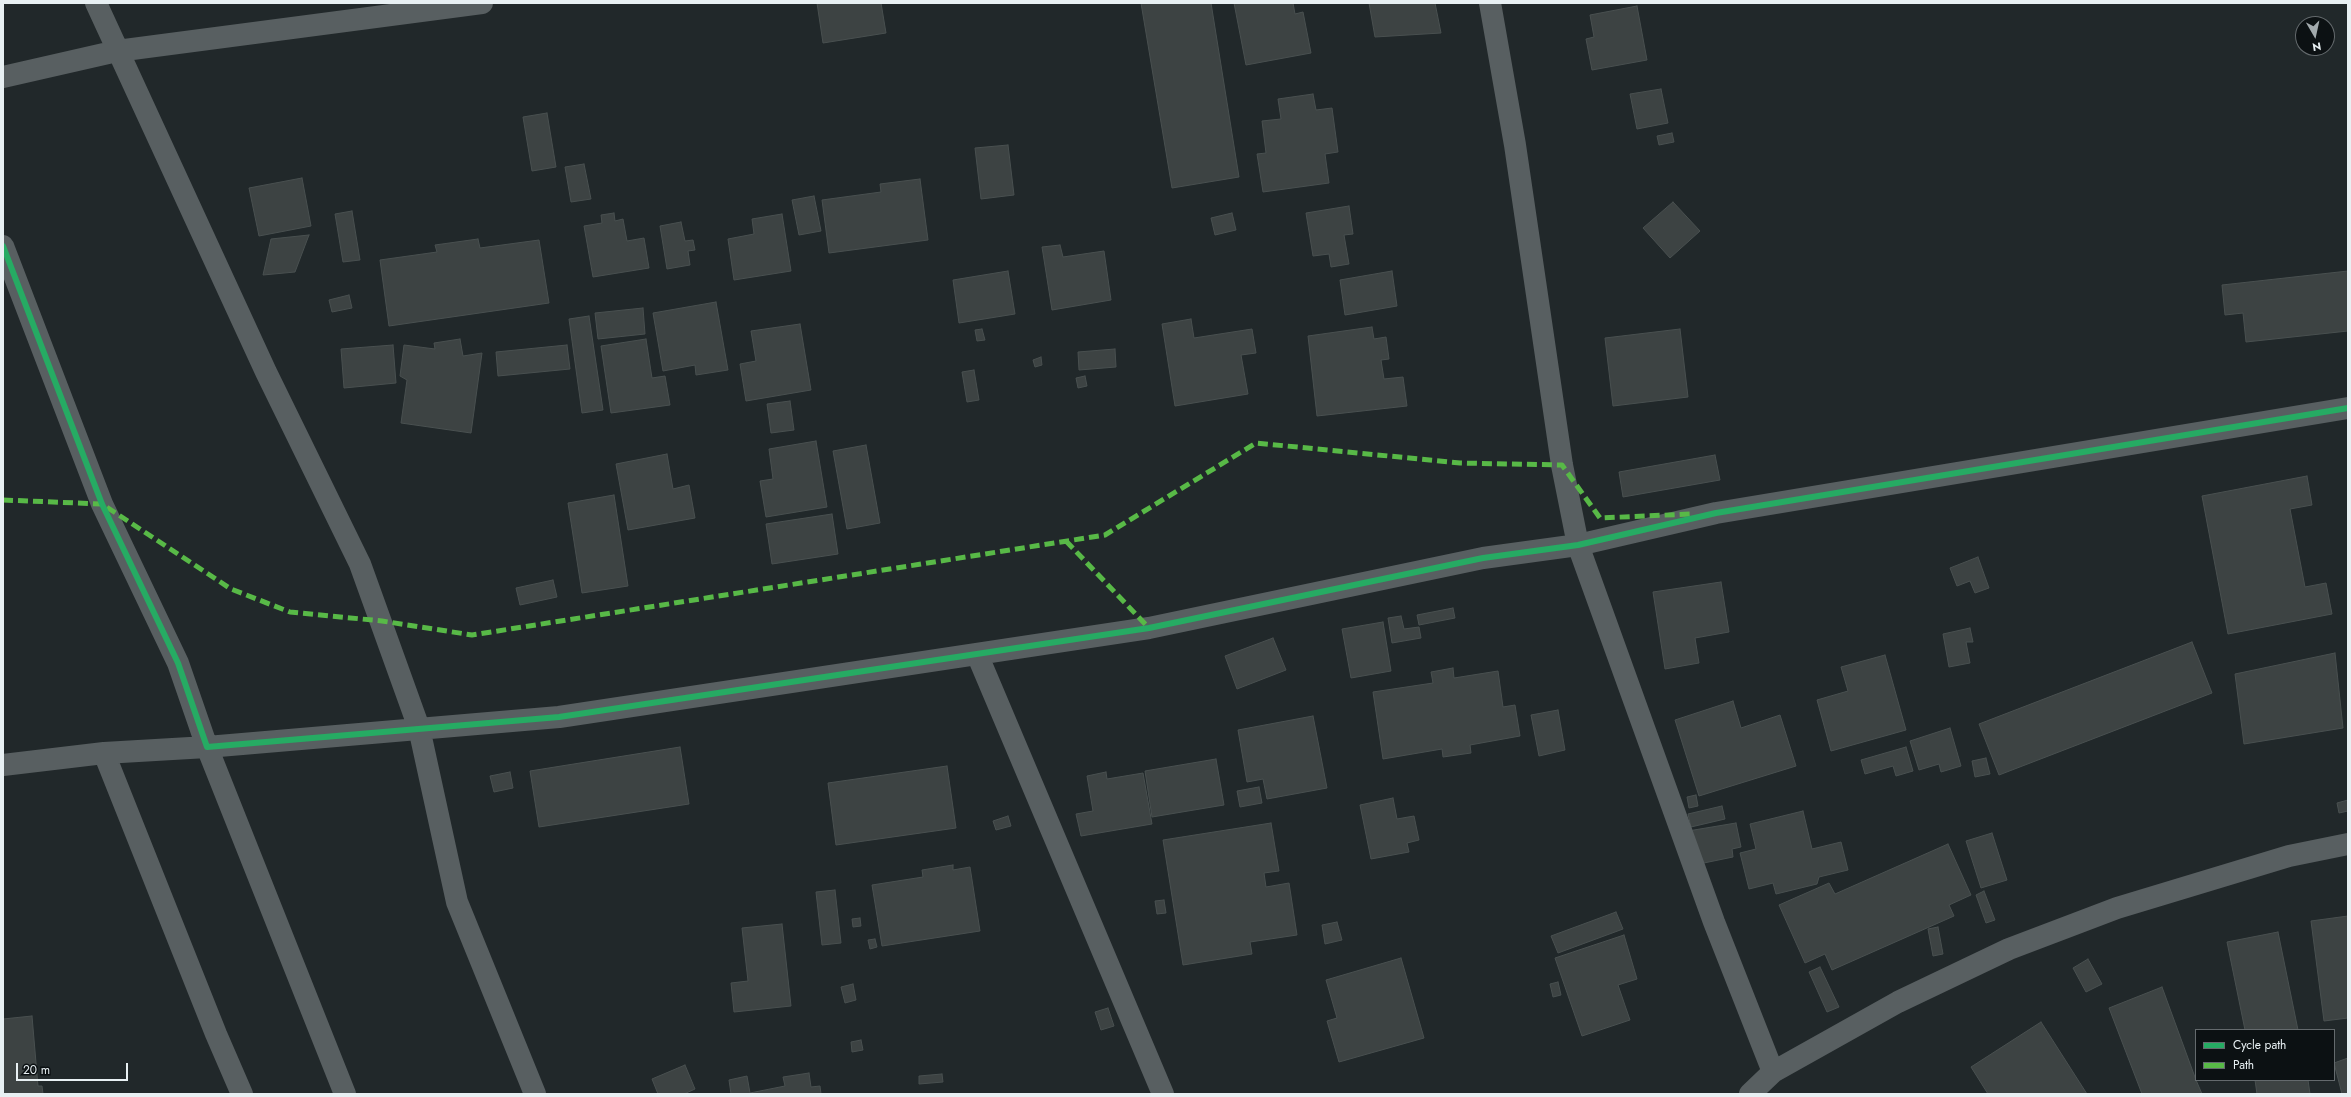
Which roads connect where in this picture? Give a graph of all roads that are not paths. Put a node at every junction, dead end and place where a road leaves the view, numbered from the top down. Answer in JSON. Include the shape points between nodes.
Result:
{"nodes":[{"id":1,"x":96,"y":3,"type":"edge"},
{"id":2,"x":482,"y":3,"type":"edge"},
{"id":3,"x":1490,"y":3,"type":"edge"},
{"id":4,"x":117,"y":52,"type":"junction"},
{"id":5,"x":3,"y":77,"type":"edge"},
{"id":6,"x":3,"y":246,"type":"edge"},
{"id":7,"x":2348,"y":408,"type":"edge"},
{"id":8,"x":1578,"y":545,"type":"junction"},
{"id":9,"x":977,"y":654,"type":"junction"},
{"id":10,"x":418,"y":728,"type":"junction"},
{"id":11,"x":207,"y":747,"type":"junction"},
{"id":12,"x":104,"y":753,"type":"junction"},
{"id":13,"x":3,"y":765,"type":"edge"},
{"id":14,"x":2348,"y":844,"type":"edge"},
{"id":15,"x":1773,"y":1072,"type":"junction"},
{"id":16,"x":242,"y":1094,"type":"edge"},
{"id":17,"x":345,"y":1094,"type":"edge"},
{"id":18,"x":535,"y":1094,"type":"edge"},
{"id":19,"x":1163,"y":1094,"type":"edge"},
{"id":20,"x":1750,"y":1094,"type":"edge"}],
"edges":[{"from":1,"to":4,"type":"street"},
{"from":2,"to":4,"type":"street"},
{"from":3,"to":8,"type":"street","via":[[1515,145],[1562,465]]},
{"from":4,"to":5,"type":"street"},
{"from":4,"to":10,"type":"street","via":[[266,372],[360,564]]},
{"from":6,"to":11,"type":"street","via":[[102,504],[178,663]]},
{"from":7,"to":8,"type":"street","via":[[1724,512]]},
{"from":8,"to":9,"type":"street","via":[[1483,558],[1148,628]]},
{"from":8,"to":15,"type":"street","via":[[1714,922]]},
{"from":9,"to":10,"type":"street","via":[[559,717]]},
{"from":9,"to":19,"type":"street"},
{"from":10,"to":11,"type":"street"},
{"from":10,"to":18,"type":"street","via":[[457,902]]},
{"from":11,"to":12,"type":"street"},
{"from":11,"to":17,"type":"street"},
{"from":12,"to":13,"type":"street"},
{"from":12,"to":16,"type":"street"},
{"from":14,"to":15,"type":"street","via":[[2289,856],[2117,908],[2009,949],[1898,1002]]},
{"from":15,"to":20,"type":"street"}]}
